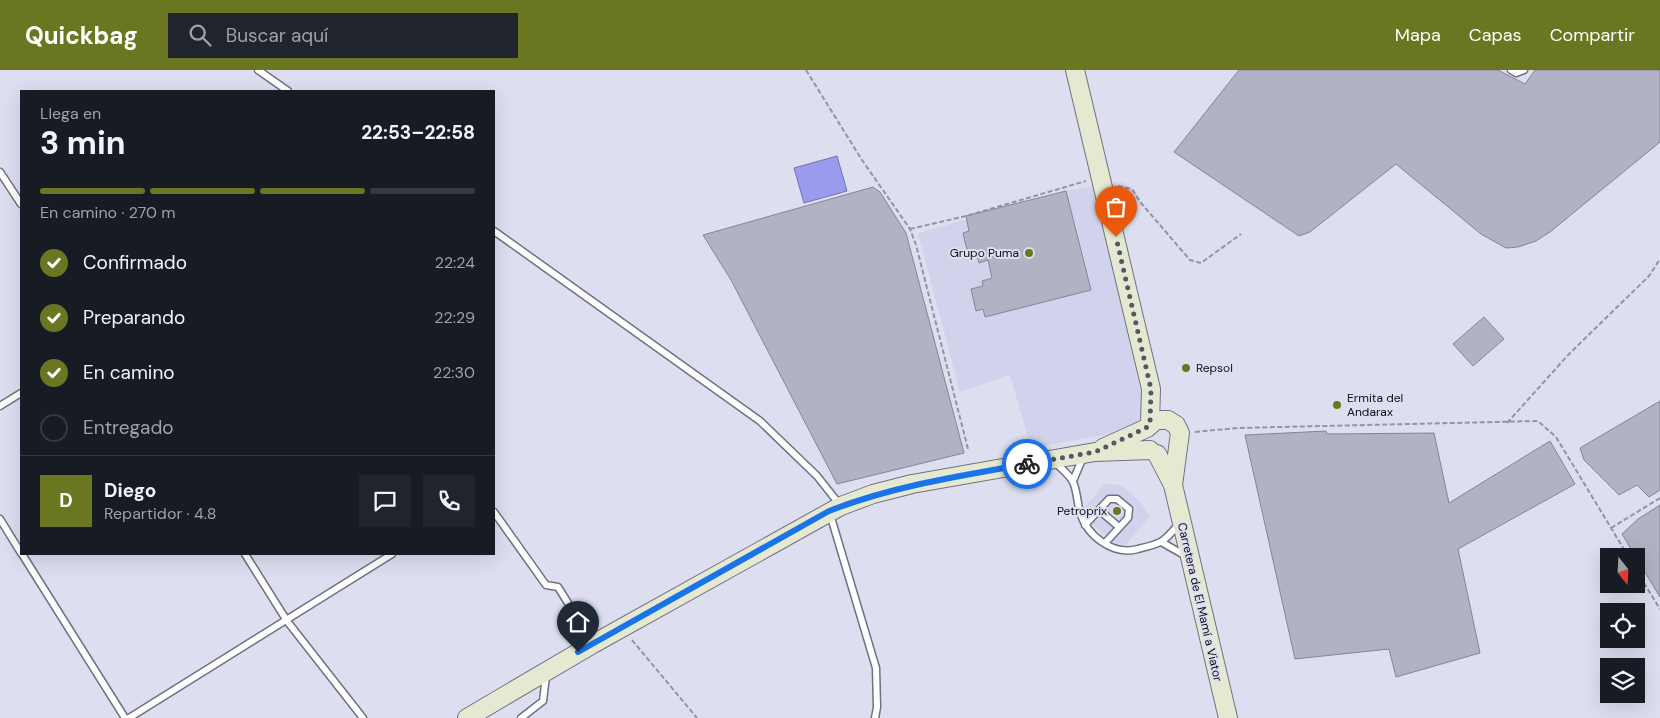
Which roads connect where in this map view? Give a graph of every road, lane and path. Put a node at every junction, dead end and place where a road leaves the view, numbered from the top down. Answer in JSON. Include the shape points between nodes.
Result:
{"nodes":[{"id":1,"x":258,"y":70,"type":"edge"},
{"id":2,"x":806,"y":70,"type":"edge"},
{"id":3,"x":1075,"y":70,"type":"edge"},
{"id":4,"x":1511,"y":70,"type":"edge"},
{"id":5,"x":1524,"y":70,"type":"edge"},
{"id":6,"x":287,"y":90,"type":"edge"},
{"id":7,"x":0,"y":172,"type":"edge"},
{"id":8,"x":1103,"y":184,"type":"junction"},
{"id":9,"x":20,"y":202,"type":"edge"},
{"id":10,"x":910,"y":229,"type":"junction"},
{"id":11,"x":495,"y":232,"type":"edge"},
{"id":12,"x":1241,"y":234,"type":"dead end"},
{"id":13,"x":1660,"y":259,"type":"edge"},
{"id":14,"x":1151,"y":389,"type":"junction"},
{"id":15,"x":20,"y":394,"type":"edge"},
{"id":16,"x":0,"y":406,"type":"edge"},
{"id":17,"x":1168,"y":420,"type":"junction"},
{"id":18,"x":1507,"y":423,"type":"junction"},
{"id":19,"x":1148,"y":426,"type":"junction"},
{"id":20,"x":1179,"y":439,"type":"junction"},
{"id":21,"x":968,"y":449,"type":"dead end"},
{"id":22,"x":1154,"y":452,"type":"junction"},
{"id":23,"x":1090,"y":453,"type":"junction"},
{"id":24,"x":1052,"y":459,"type":"junction"},
{"id":25,"x":1073,"y":481,"type":"junction"},
{"id":26,"x":1173,"y":485,"type":"junction"},
{"id":27,"x":1660,"y":498,"type":"edge"},
{"id":28,"x":835,"y":509,"type":"junction"},
{"id":29,"x":1099,"y":510,"type":"junction"},
{"id":30,"x":495,"y":513,"type":"edge"},
{"id":31,"x":0,"y":519,"type":"edge"},
{"id":32,"x":1181,"y":521,"type":"junction"},
{"id":33,"x":1085,"y":524,"type":"junction"},
{"id":34,"x":1119,"y":527,"type":"junction"},
{"id":35,"x":1610,"y":528,"type":"junction"},
{"id":36,"x":1105,"y":543,"type":"junction"},
{"id":37,"x":1163,"y":543,"type":"junction"},
{"id":38,"x":1623,"y":548,"type":"edge"},
{"id":39,"x":20,"y":551,"type":"edge"},
{"id":40,"x":22,"y":555,"type":"edge"},
{"id":41,"x":246,"y":555,"type":"edge"},
{"id":42,"x":390,"y":555,"type":"edge"},
{"id":43,"x":1190,"y":558,"type":"junction"},
{"id":44,"x":1645,"y":585,"type":"edge"},
{"id":45,"x":1660,"y":609,"type":"edge"},
{"id":46,"x":287,"y":621,"type":"junction"},
{"id":47,"x":622,"y":628,"type":"junction"},
{"id":48,"x":593,"y":644,"type":"junction"},
{"id":49,"x":546,"y":670,"type":"junction"},
{"id":50,"x":125,"y":718,"type":"edge"},
{"id":51,"x":129,"y":718,"type":"edge"},
{"id":52,"x":363,"y":718,"type":"edge"},
{"id":53,"x":467,"y":718,"type":"edge"},
{"id":54,"x":521,"y":718,"type":"edge"},
{"id":55,"x":697,"y":718,"type":"edge"},
{"id":56,"x":874,"y":718,"type":"edge"},
{"id":57,"x":1228,"y":718,"type":"edge"}],
"edges":[{"from":1,"to":6,"type":"lane"},
{"from":2,"to":10,"type":"path"},
{"from":3,"to":8,"type":"street"},
{"from":4,"to":5,"type":"lane","via":[[1516,73]]},
{"from":7,"to":9,"type":"lane"},
{"from":8,"to":10,"type":"path"},
{"from":8,"to":12,"type":"path","via":[[1132,189],[1190,260],[1202,263]]},
{"from":8,"to":14,"type":"street"},
{"from":10,"to":21,"type":"path"},
{"from":11,"to":28,"type":"lane","via":[[760,421],[817,476]]},
{"from":13,"to":18,"type":"path","via":[[1648,276],[1569,354]]},
{"from":14,"to":17,"type":"street"},
{"from":14,"to":19,"type":"street"},
{"from":15,"to":16,"type":"lane"},
{"from":17,"to":19,"type":"street","via":[[1162,419]]},
{"from":17,"to":20,"type":"street","via":[[1176,424]]},
{"from":18,"to":20,"type":"path","via":[[1237,428]]},
{"from":18,"to":35,"type":"path","via":[[1538,421],[1556,437]]},
{"from":19,"to":22,"type":"street","via":[[1145,441]]},
{"from":19,"to":23,"type":"street"},
{"from":20,"to":22,"type":"street","via":[[1169,454]]},
{"from":20,"to":26,"type":"street"},
{"from":22,"to":23,"type":"street"},
{"from":22,"to":26,"type":"street"},
{"from":23,"to":24,"type":"street"},
{"from":23,"to":25,"type":"lane"},
{"from":24,"to":25,"type":"lane"},
{"from":24,"to":28,"type":"street","via":[[912,484],[873,494]]},
{"from":25,"to":33,"type":"lane"},
{"from":26,"to":32,"type":"street","name":"Carretera de El Mamí a Viator"},
{"from":27,"to":35,"type":"path"},
{"from":28,"to":47,"type":"street"},
{"from":28,"to":56,"type":"lane","via":[[876,668],[877,707]]},
{"from":29,"to":33,"type":"lane"},
{"from":29,"to":34,"type":"lane"},
{"from":29,"to":34,"type":"lane","via":[[1109,499],[1117,499],[1129,509],[1128,518]]},
{"from":30,"to":48,"type":"lane","via":[[546,585],[558,587]]},
{"from":31,"to":39,"type":"lane"},
{"from":32,"to":37,"type":"lane"},
{"from":32,"to":43,"type":"street","name":"Carretera de El Mamí a Viator"},
{"from":33,"to":36,"type":"lane"},
{"from":34,"to":36,"type":"lane"},
{"from":35,"to":38,"type":"path"},
{"from":36,"to":37,"type":"lane","via":[[1122,552]]},
{"from":37,"to":43,"type":"lane"},
{"from":40,"to":50,"type":"lane"},
{"from":41,"to":46,"type":"lane"},
{"from":42,"to":46,"type":"lane"},
{"from":43,"to":57,"type":"street","name":"Carretera de El Mamí a Viator"},
{"from":44,"to":45,"type":"path"},
{"from":46,"to":51,"type":"lane"},
{"from":46,"to":52,"type":"lane"},
{"from":47,"to":48,"type":"street"},
{"from":47,"to":55,"type":"path"},
{"from":48,"to":49,"type":"street"},
{"from":49,"to":53,"type":"street"},
{"from":49,"to":54,"type":"lane","via":[[543,701]]}]}
